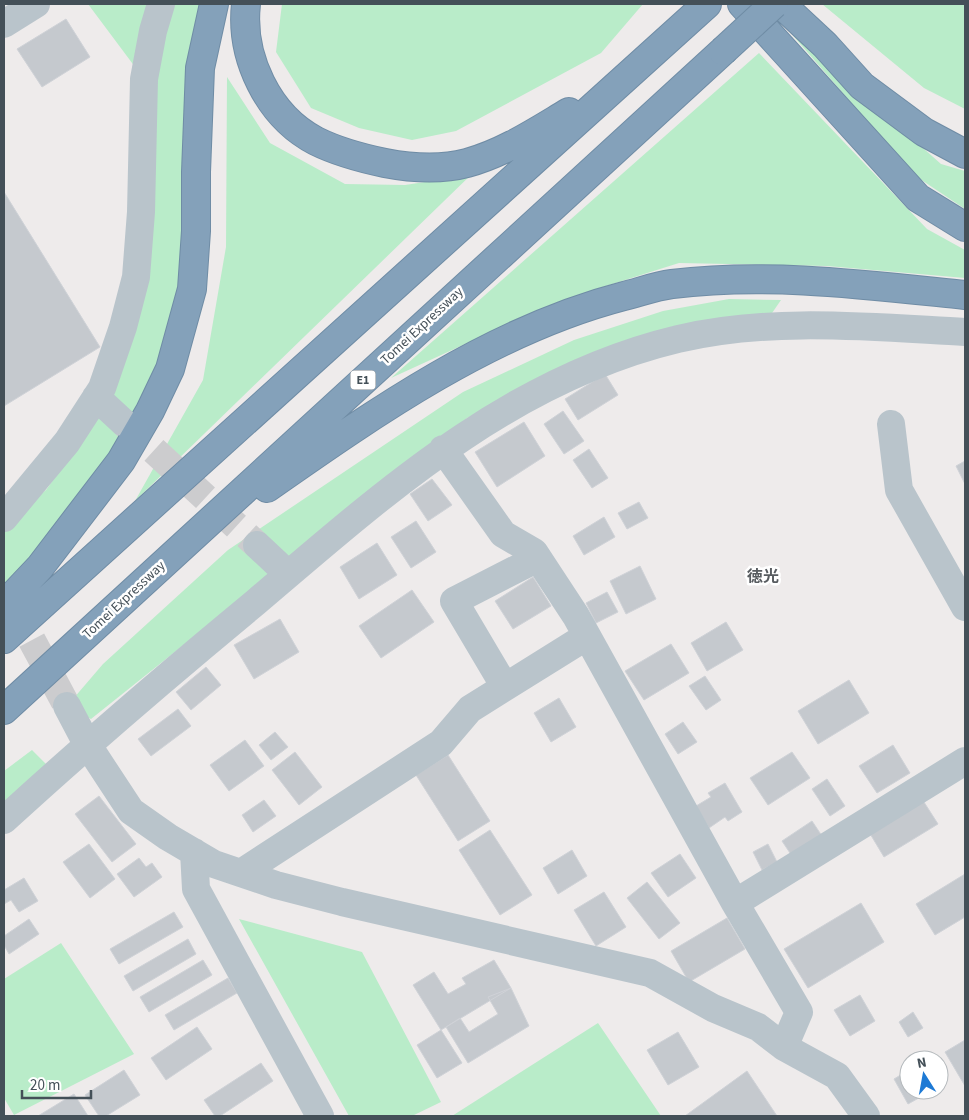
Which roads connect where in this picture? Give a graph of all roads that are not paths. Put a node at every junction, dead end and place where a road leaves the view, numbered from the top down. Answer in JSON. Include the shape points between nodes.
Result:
{"nodes":[{"id":1,"x":36,"y":4,"type":"edge"},
{"id":2,"x":161,"y":4,"type":"edge"},
{"id":3,"x":214,"y":4,"type":"edge"},
{"id":4,"x":246,"y":4,"type":"edge"},
{"id":5,"x":742,"y":4,"type":"edge"},
{"id":6,"x":774,"y":4,"type":"edge"},
{"id":7,"x":781,"y":4,"type":"edge"},
{"id":8,"x":698,"y":12,"type":"edge"},
{"id":9,"x":4,"y":24,"type":"edge"},
{"id":10,"x":633,"y":70,"type":"junction"},
{"id":11,"x":965,"y":154,"type":"edge"},
{"id":12,"x":965,"y":227,"type":"edge"},
{"id":13,"x":965,"y":295,"type":"edge"},
{"id":14,"x":965,"y":332,"type":"edge"},
{"id":15,"x":96,"y":398,"type":"junction"},
{"id":16,"x":122,"y":422,"type":"tunnel mouth"},
{"id":17,"x":891,"y":424,"type":"dead end"},
{"id":18,"x":443,"y":449,"type":"junction"},
{"id":19,"x":4,"y":518,"type":"edge"},
{"id":20,"x":257,"y":545,"type":"tunnel mouth"},
{"id":21,"x":177,"y":551,"type":"junction"},
{"id":22,"x":538,"y":558,"type":"junction"},
{"id":23,"x":288,"y":574,"type":"junction"},
{"id":24,"x":4,"y":605,"type":"edge"},
{"id":25,"x":965,"y":607,"type":"edge"},
{"id":26,"x":587,"y":636,"type":"junction"},
{"id":27,"x":4,"y":640,"type":"edge"},
{"id":28,"x":505,"y":687,"type":"junction"},
{"id":29,"x":67,"y":706,"type":"tunnel mouth"},
{"id":30,"x":4,"y":710,"type":"edge"},
{"id":31,"x":87,"y":744,"type":"junction"},
{"id":32,"x":965,"y":761,"type":"edge"},
{"id":33,"x":4,"y":820,"type":"edge"},
{"id":34,"x":194,"y":852,"type":"junction"},
{"id":35,"x":241,"y":873,"type":"junction"},
{"id":36,"x":735,"y":903,"type":"junction"},
{"id":37,"x":784,"y":1047,"type":"junction"},
{"id":38,"x":320,"y":1116,"type":"edge"},
{"id":39,"x":866,"y":1116,"type":"edge"}],
"edges":[{"from":1,"to":9,"type":"street"},
{"from":2,"to":15,"type":"street","via":[[144,79],[136,277],[124,327]]},
{"from":3,"to":24,"type":"highway","via":[[200,68],[192,289],[170,369],[121,461],[40,567]]},
{"from":4,"to":10,"type":"highway","via":[[244,20],[251,62],[265,92],[287,120],[316,140],[359,158],[414,169],[467,163],[523,140]]},
{"from":5,"to":12,"type":"highway","via":[[918,198]]},
{"from":6,"to":21,"type":"highway","name":"Tomei Expressway","number":"E1","bridge":true},
{"from":7,"to":11,"type":"highway","via":[[862,86],[924,132]]},
{"from":8,"to":10,"type":"highway"},
{"from":10,"to":27,"type":"highway"},
{"from":13,"to":21,"type":"highway","via":[[751,278],[670,284],[585,306],[444,372],[366,420]]},
{"from":14,"to":18,"type":"street","via":[[815,325],[746,328],[679,339],[608,361],[528,396]]},
{"from":15,"to":16,"type":"street"},
{"from":15,"to":19,"type":"street","via":[[67,442]]},
{"from":17,"to":25,"type":"street","via":[[898,490]]},
{"from":18,"to":22,"type":"street","via":[[503,534],[534,552]]},
{"from":18,"to":23,"type":"street"},
{"from":20,"to":23,"type":"street"},
{"from":21,"to":30,"type":"highway","name":"Tomei Expressway","number":"E1"},
{"from":22,"to":26,"type":"street"},
{"from":22,"to":28,"type":"street","via":[[454,600]]},
{"from":23,"to":31,"type":"street"},
{"from":26,"to":28,"type":"street"},
{"from":26,"to":36,"type":"street"},
{"from":28,"to":35,"type":"street","via":[[470,709],[441,743]]},
{"from":29,"to":31,"type":"street"},
{"from":31,"to":33,"type":"street"},
{"from":31,"to":34,"type":"street","via":[[131,811]]},
{"from":32,"to":36,"type":"street"},
{"from":34,"to":35,"type":"street","via":[[214,864]]},
{"from":34,"to":38,"type":"street","via":[[196,889]]},
{"from":35,"to":37,"type":"street","via":[[342,902],[650,973],[713,1008],[758,1027]]},
{"from":36,"to":37,"type":"street","via":[[799,1012]]},
{"from":37,"to":39,"type":"street","via":[[837,1076]]}]}
